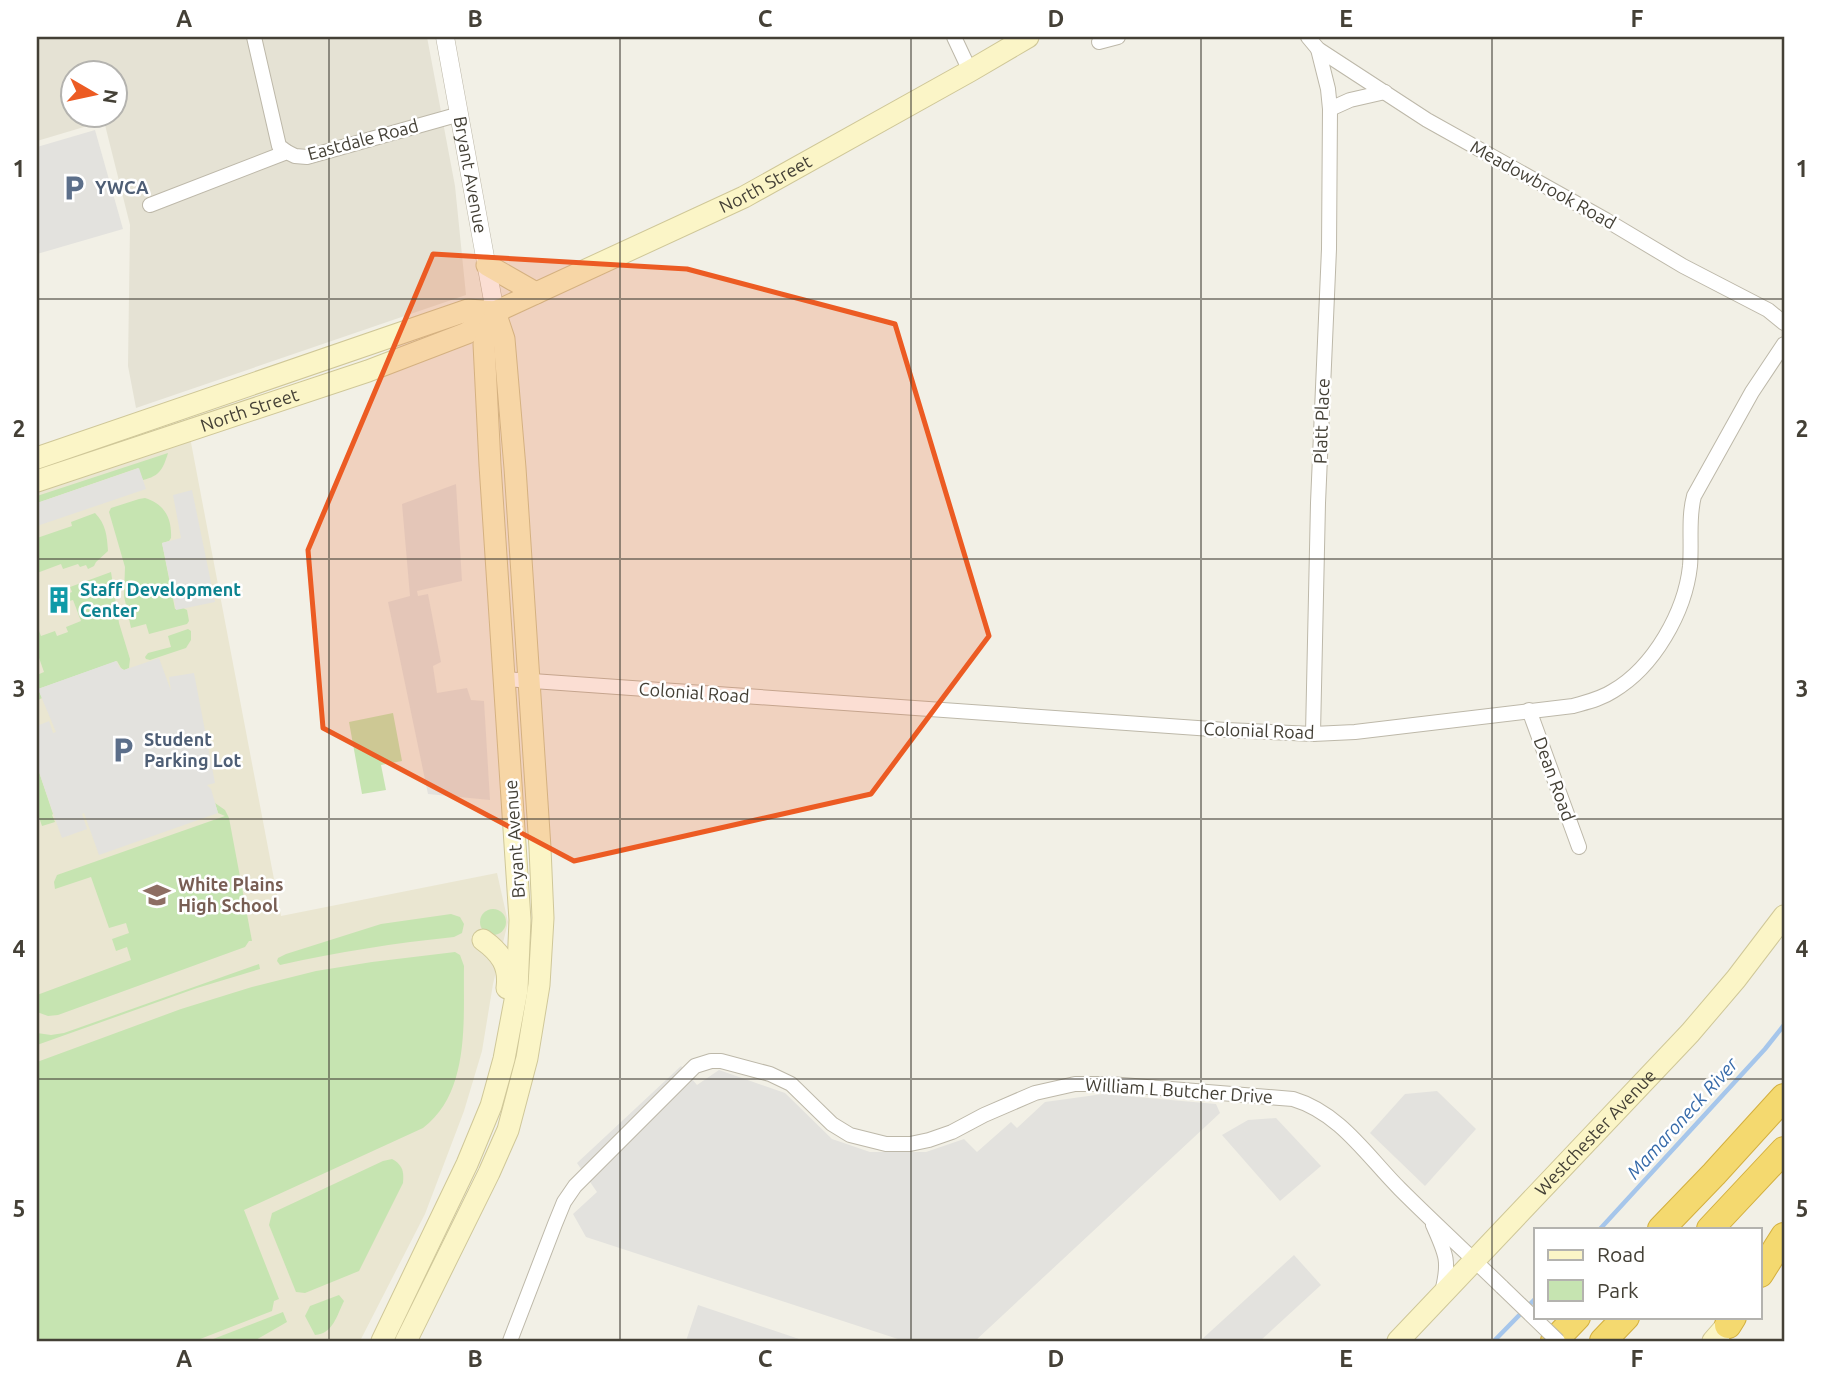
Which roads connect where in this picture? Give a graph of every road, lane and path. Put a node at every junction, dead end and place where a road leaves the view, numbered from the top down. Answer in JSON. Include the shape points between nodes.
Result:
{"nodes":[{"id":1,"x":254,"y":37,"type":"edge"},
{"id":2,"x":445,"y":37,"type":"edge"},
{"id":3,"x":954,"y":37,"type":"edge"},
{"id":4,"x":1028,"y":37,"type":"edge"},
{"id":5,"x":1118,"y":37,"type":"edge"},
{"id":6,"x":1308,"y":37,"type":"edge"},
{"id":7,"x":1099,"y":42,"type":"dead end"},
{"id":8,"x":1318,"y":49,"type":"junction"},
{"id":9,"x":970,"y":71,"type":"junction"},
{"id":10,"x":1385,"y":92,"type":"junction"},
{"id":11,"x":1330,"y":109,"type":"junction"},
{"id":12,"x":460,"y":114,"type":"junction"},
{"id":13,"x":287,"y":152,"type":"junction"},
{"id":14,"x":150,"y":205,"type":"dead end"},
{"id":15,"x":487,"y":265,"type":"junction"},
{"id":16,"x":536,"y":293,"type":"junction"},
{"id":17,"x":495,"y":312,"type":"junction"},
{"id":18,"x":1784,"y":323,"type":"edge"},
{"id":19,"x":1784,"y":344,"type":"edge"},
{"id":20,"x":37,"y":457,"type":"edge"},
{"id":21,"x":37,"y":481,"type":"edge"},
{"id":22,"x":504,"y":678,"type":"junction"},
{"id":23,"x":529,"y":681,"type":"junction"},
{"id":24,"x":1529,"y":710,"type":"junction"},
{"id":25,"x":1314,"y":733,"type":"junction"},
{"id":26,"x":1579,"y":847,"type":"dead end"},
{"id":27,"x":1784,"y":916,"type":"edge"},
{"id":28,"x":483,"y":940,"type":"dead end"},
{"id":29,"x":1784,"y":1097,"type":"edge"},
{"id":30,"x":1784,"y":1150,"type":"edge"},
{"id":31,"x":467,"y":1164,"type":"junction"},
{"id":32,"x":1429,"y":1217,"type":"junction"},
{"id":33,"x":1662,"y":1228,"type":"edge"},
{"id":34,"x":1711,"y":1228,"type":"edge"},
{"id":35,"x":1784,"y":1236,"type":"edge"},
{"id":36,"x":1784,"y":1254,"type":"edge"},
{"id":37,"x":1474,"y":1261,"type":"junction"},
{"id":38,"x":1762,"y":1271,"type":"edge"},
{"id":39,"x":1762,"y":1282,"type":"edge"},
{"id":40,"x":1441,"y":1296,"type":"junction"},
{"id":41,"x":1576,"y":1318,"type":"edge"},
{"id":42,"x":1625,"y":1318,"type":"edge"},
{"id":43,"x":382,"y":1341,"type":"edge"},
{"id":44,"x":406,"y":1341,"type":"edge"},
{"id":45,"x":510,"y":1341,"type":"edge"},
{"id":46,"x":1398,"y":1341,"type":"edge"},
{"id":47,"x":1556,"y":1341,"type":"edge"},
{"id":48,"x":1603,"y":1341,"type":"edge"}],
"edges":[{"from":1,"to":13,"type":"street","via":[[279,146]]},
{"from":2,"to":12,"type":"street","name":"Bryant Avenue"},
{"from":3,"to":9,"type":"street"},
{"from":4,"to":9,"type":"main road","name":"North Street"},
{"from":5,"to":7,"type":"street"},
{"from":6,"to":8,"type":"street","name":"Meadowbrook Road"},
{"from":8,"to":10,"type":"street","name":"Meadowbrook Road"},
{"from":8,"to":11,"type":"street","name":"Platt Place"},
{"from":9,"to":16,"type":"main road","name":"North Street","via":[[744,197]]},
{"from":10,"to":11,"type":"street"},
{"from":10,"to":18,"type":"street","name":"Meadowbrook Road"},
{"from":11,"to":25,"type":"street","name":"Platt Place"},
{"from":12,"to":13,"type":"street","name":"Eastdale Road","via":[[307,157]]},
{"from":12,"to":15,"type":"street","name":"Bryant Avenue"},
{"from":13,"to":14,"type":"street","name":"Eastdale Road"},
{"from":15,"to":16,"type":"main road"},
{"from":15,"to":17,"type":"street","name":"Bryant Avenue"},
{"from":16,"to":17,"type":"main road","name":"North Street"},
{"from":17,"to":20,"type":"main road","name":"North Street","via":[[468,310]]},
{"from":17,"to":21,"type":"main road","name":"North Street","via":[[467,333],[368,371]]},
{"from":17,"to":22,"type":"main road","name":"Bryant Avenue","via":[[484,344]]},
{"from":17,"to":23,"type":"main road","name":"Bryant Avenue","via":[[504,339]]},
{"from":19,"to":24,"type":"street","name":"Colonial Road","via":[[1694,496],[1690,568],[1667,634],[1633,676],[1597,700]]},
{"from":22,"to":23,"type":"street","name":"Colonial Road"},
{"from":22,"to":31,"type":"main road","name":"Bryant Avenue","via":[[520,920],[518,978],[499,1081]]},
{"from":23,"to":25,"type":"street","name":"Colonial Road"},
{"from":23,"to":44,"type":"main road","name":"Bryant Avenue","via":[[543,918],[532,1034],[508,1130]]},
{"from":24,"to":25,"type":"street","name":"Colonial Road"},
{"from":24,"to":26,"type":"street","name":"Dean Road"},
{"from":27,"to":37,"type":"main road","name":"Westchester Avenue","via":[[1690,1033]]},
{"from":28,"to":31,"type":"main road","via":[[504,961],[508,979],[497,1047],[472,1126]]},
{"from":29,"to":33,"type":"highway"},
{"from":30,"to":34,"type":"highway"},
{"from":31,"to":43,"type":"main road","name":"Bryant Avenue"},
{"from":32,"to":37,"type":"street","name":"William L Butcher Drive"},
{"from":32,"to":40,"type":"street","via":[[1447,1261]]},
{"from":32,"to":45,"type":"street","name":"William L Butcher Drive","via":[[1334,1119],[1293,1099],[1075,1084],[1035,1093],[929,1140],[886,1143],[850,1135],[791,1084],[770,1074],[710,1061],[695,1066],[575,1186],[564,1202]]},
{"from":35,"to":38,"type":"highway"},
{"from":36,"to":39,"type":"main road"},
{"from":37,"to":40,"type":"main road","name":"Westchester Avenue"},
{"from":37,"to":47,"type":"street","name":"William L Butcher Drive","bridge":true},
{"from":40,"to":46,"type":"main road","name":"Westchester Avenue"},
{"from":41,"to":47,"type":"highway"},
{"from":42,"to":48,"type":"highway"}]}
